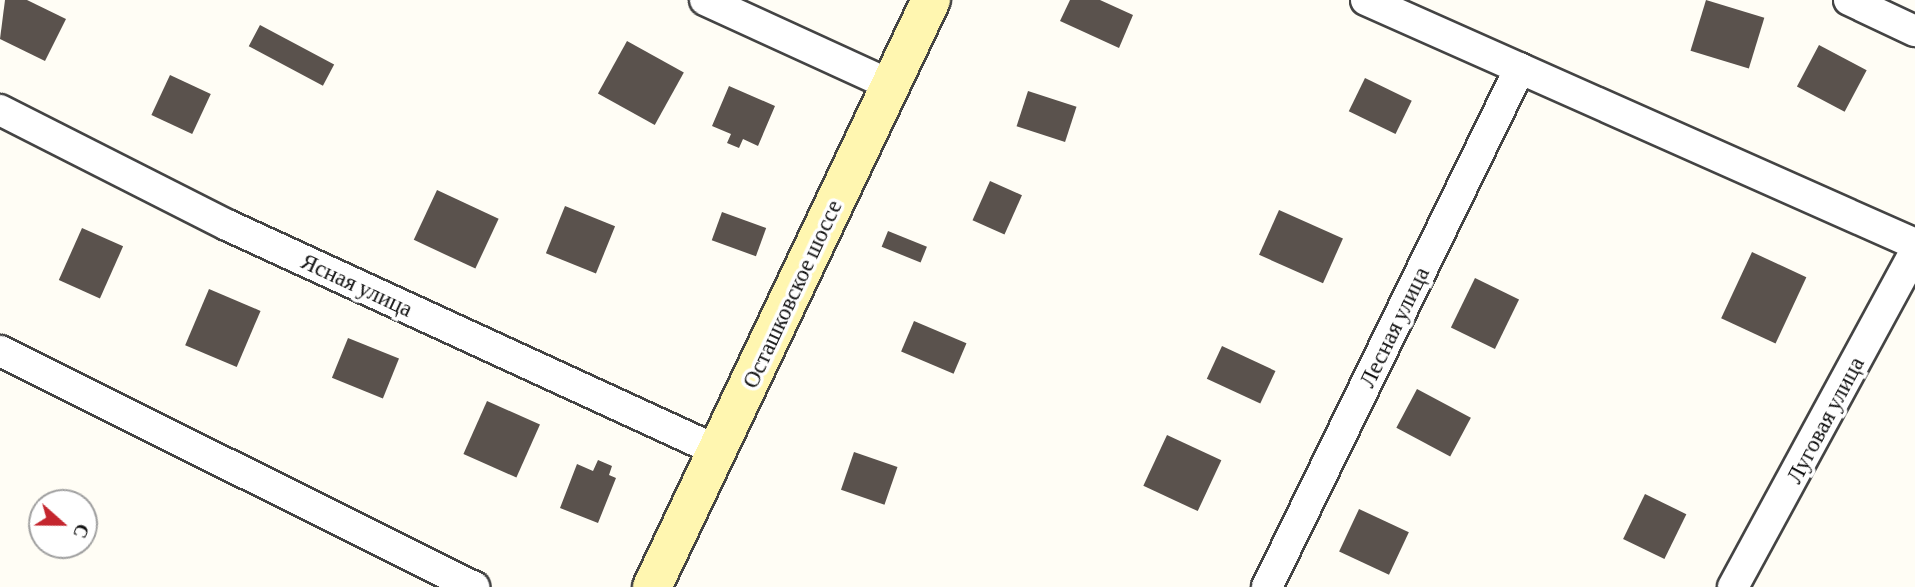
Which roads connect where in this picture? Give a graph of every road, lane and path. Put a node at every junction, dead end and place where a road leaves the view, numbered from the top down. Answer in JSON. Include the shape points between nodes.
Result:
{"nodes":[{"id":1,"x":705,"y":0,"type":"edge"},
{"id":2,"x":931,"y":0,"type":"edge"},
{"id":3,"x":1366,"y":0,"type":"edge"},
{"id":4,"x":1849,"y":0,"type":"edge"},
{"id":5,"x":1915,"y":31,"type":"edge"},
{"id":6,"x":1520,"y":68,"type":"junction"},
{"id":7,"x":891,"y":85,"type":"junction"},
{"id":8,"x":0,"y":110,"type":"edge"},
{"id":9,"x":1915,"y":244,"type":"edge"},
{"id":10,"x":1915,"y":252,"type":"edge"},
{"id":11,"x":0,"y":351,"type":"edge"},
{"id":12,"x":718,"y":451,"type":"junction"},
{"id":13,"x":474,"y":587,"type":"edge"},
{"id":14,"x":652,"y":587,"type":"edge"},
{"id":15,"x":1267,"y":587,"type":"edge"},
{"id":16,"x":1733,"y":587,"type":"edge"}],
"edges":[{"from":1,"to":7,"type":"street"},
{"from":2,"to":7,"type":"street","name":"Осташковское шоссе"},
{"from":3,"to":6,"type":"street"},
{"from":4,"to":5,"type":"street"},
{"from":6,"to":9,"type":"street"},
{"from":6,"to":15,"type":"street","name":"Лесная улица"},
{"from":7,"to":12,"type":"street","name":"Осташковское шоссе"},
{"from":8,"to":12,"type":"street","name":"Ясная улица","via":[[227,225]]},
{"from":10,"to":16,"type":"street","name":"Луговая улица"},
{"from":11,"to":13,"type":"street"},
{"from":12,"to":14,"type":"street","name":"Осташковское шоссе"}]}
